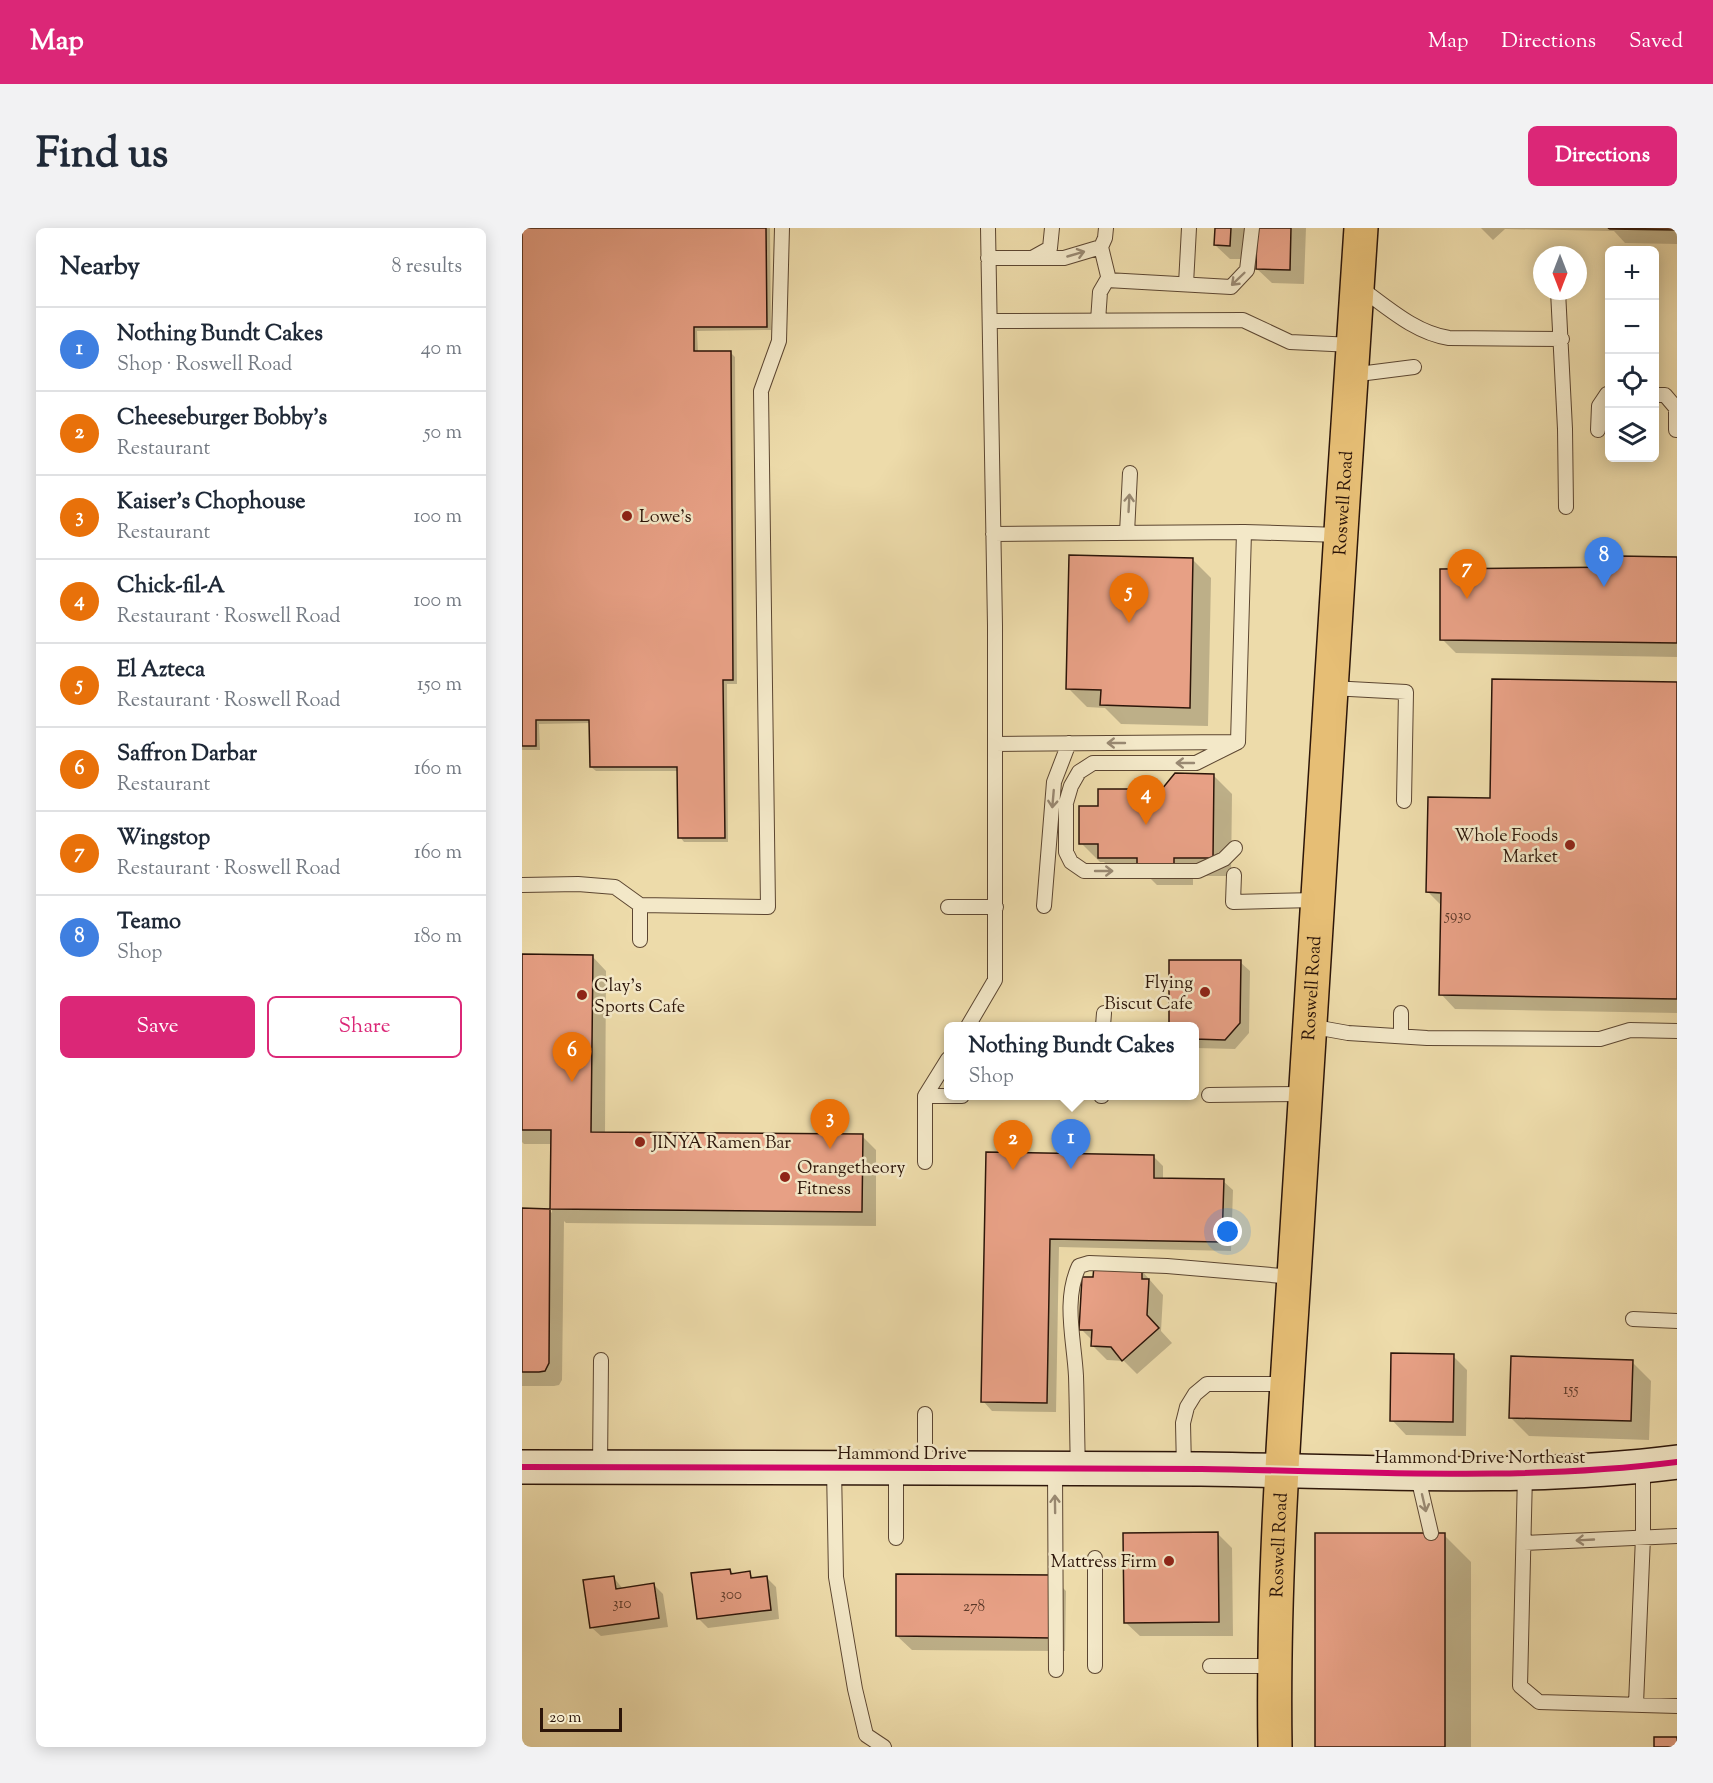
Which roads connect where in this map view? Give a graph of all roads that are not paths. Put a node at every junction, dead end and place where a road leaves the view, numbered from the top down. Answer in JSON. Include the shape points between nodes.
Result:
{"nodes":[{"id":1,"x":782,"y":228,"type":"edge"},
{"id":2,"x":988,"y":228,"type":"edge"},
{"id":3,"x":1052,"y":228,"type":"edge"},
{"id":4,"x":1106,"y":228,"type":"edge"},
{"id":5,"x":1190,"y":228,"type":"edge"},
{"id":6,"x":1252,"y":228,"type":"edge"},
{"id":7,"x":1361,"y":228,"type":"edge"},
{"id":8,"x":1101,"y":248,"type":"junction"},
{"id":9,"x":988,"y":258,"type":"junction"},
{"id":10,"x":1031,"y":259,"type":"junction"},
{"id":11,"x":1110,"y":280,"type":"junction"},
{"id":12,"x":1186,"y":284,"type":"junction"},
{"id":13,"x":1357,"y":286,"type":"junction"},
{"id":14,"x":1559,"y":300,"type":"edge"},
{"id":15,"x":990,"y":321,"type":"junction"},
{"id":16,"x":1098,"y":321,"type":"junction"},
{"id":17,"x":1562,"y":339,"type":"junction"},
{"id":18,"x":1352,"y":360,"type":"junction"},
{"id":19,"x":1414,"y":367,"type":"dead end"},
{"id":20,"x":1659,"y":395,"type":"edge"},
{"id":21,"x":1605,"y":397,"type":"edge"},
{"id":22,"x":1598,"y":430,"type":"dead end"},
{"id":23,"x":1676,"y":430,"type":"edge"},
{"id":24,"x":1130,"y":473,"type":"dead end"},
{"id":25,"x":1566,"y":507,"type":"dead end"},
{"id":26,"x":1244,"y":532,"type":"junction"},
{"id":27,"x":1127,"y":533,"type":"junction"},
{"id":28,"x":993,"y":534,"type":"junction"},
{"id":29,"x":1340,"y":536,"type":"junction"},
{"id":30,"x":1330,"y":688,"type":"junction"},
{"id":31,"x":1238,"y":742,"type":"junction"},
{"id":32,"x":1069,"y":743,"type":"junction"},
{"id":33,"x":995,"y":744,"type":"junction"},
{"id":34,"x":1404,"y":801,"type":"dead end"},
{"id":35,"x":1234,"y":848,"type":"dead end"},
{"id":36,"x":1234,"y":875,"type":"dead end"},
{"id":37,"x":522,"y":885,"type":"edge"},
{"id":38,"x":1316,"y":900,"type":"junction"},
{"id":39,"x":640,"y":905,"type":"junction"},
{"id":40,"x":1044,"y":906,"type":"dead end"},
{"id":41,"x":948,"y":907,"type":"dead end"},
{"id":42,"x":996,"y":907,"type":"junction"},
{"id":43,"x":640,"y":940,"type":"dead end"},
{"id":44,"x":1401,"y":1013,"type":"dead end"},
{"id":45,"x":970,"y":1022,"type":"edge"},
{"id":46,"x":1309,"y":1026,"type":"junction"},
{"id":47,"x":1677,"y":1031,"type":"edge"},
{"id":48,"x":1401,"y":1036,"type":"junction"},
{"id":49,"x":944,"y":1065,"type":"edge"},
{"id":50,"x":1305,"y":1094,"type":"junction"},
{"id":51,"x":1209,"y":1095,"type":"dead end"},
{"id":52,"x":925,"y":1096,"type":"junction"},
{"id":53,"x":944,"y":1096,"type":"edge"},
{"id":54,"x":925,"y":1162,"type":"dead end"},
{"id":55,"x":1294,"y":1277,"type":"junction"},
{"id":56,"x":1633,"y":1319,"type":"dead end"},
{"id":57,"x":1677,"y":1321,"type":"edge"},
{"id":58,"x":601,"y":1360,"type":"dead end"},
{"id":59,"x":1287,"y":1384,"type":"junction"},
{"id":60,"x":925,"y":1414,"type":"dead end"},
{"id":61,"x":1677,"y":1462,"type":"edge"},
{"id":62,"x":522,"y":1467,"type":"edge"},
{"id":63,"x":600,"y":1467,"type":"junction"},
{"id":64,"x":1643,"y":1467,"type":"junction"},
{"id":65,"x":834,"y":1468,"type":"junction"},
{"id":66,"x":910,"y":1468,"type":"junction"},
{"id":67,"x":1066,"y":1469,"type":"junction"},
{"id":68,"x":1184,"y":1469,"type":"junction"},
{"id":69,"x":1282,"y":1471,"type":"junction"},
{"id":70,"x":1417,"y":1473,"type":"junction"},
{"id":71,"x":1525,"y":1473,"type":"junction"},
{"id":72,"x":1431,"y":1533,"type":"dead end"},
{"id":73,"x":1677,"y":1536,"type":"edge"},
{"id":74,"x":1643,"y":1537,"type":"junction"},
{"id":75,"x":896,"y":1538,"type":"dead end"},
{"id":76,"x":1524,"y":1543,"type":"junction"},
{"id":77,"x":1095,"y":1558,"type":"dead end"},
{"id":78,"x":1095,"y":1665,"type":"dead end"},
{"id":79,"x":1210,"y":1665,"type":"dead end"},
{"id":80,"x":1275,"y":1665,"type":"junction"},
{"id":81,"x":1056,"y":1670,"type":"dead end"},
{"id":82,"x":1636,"y":1704,"type":"junction"},
{"id":83,"x":1677,"y":1706,"type":"edge"},
{"id":84,"x":884,"y":1747,"type":"edge"},
{"id":85,"x":1275,"y":1747,"type":"edge"}],
"edges":[{"from":1,"to":39,"type":"lane","via":[[779,341],[761,390],[768,907]]},
{"from":2,"to":9,"type":"lane"},
{"from":3,"to":10,"type":"lane","via":[[1050,248]]},
{"from":4,"to":8,"type":"lane"},
{"from":5,"to":12,"type":"lane"},
{"from":6,"to":12,"type":"lane","one_way":true,"via":[[1247,270],[1231,287]]},
{"from":7,"to":13,"type":"main road","name":"Roswell Road"},
{"from":10,"to":8,"type":"lane","one_way":true,"via":[[1064,258]]},
{"from":8,"to":11,"type":"lane"},
{"from":9,"to":10,"type":"lane"},
{"from":9,"to":15,"type":"lane"},
{"from":11,"to":12,"type":"lane"},
{"from":11,"to":16,"type":"lane","via":[[1100,292]]},
{"from":13,"to":17,"type":"lane","via":[[1433,336]]},
{"from":13,"to":18,"type":"main road","name":"Roswell Road"},
{"from":14,"to":17,"type":"lane"},
{"from":15,"to":16,"type":"lane"},
{"from":15,"to":28,"type":"lane"},
{"from":16,"to":18,"type":"lane","via":[[1243,320],[1290,342]]},
{"from":17,"to":25,"type":"lane"},
{"from":18,"to":19,"type":"lane"},
{"from":18,"to":29,"type":"main road","name":"Roswell Road"},
{"from":20,"to":23,"type":"lane","via":[[1665,395],[1676,408]]},
{"from":21,"to":22,"type":"lane","via":[[1599,406]]},
{"from":27,"to":24,"type":"lane","one_way":true},
{"from":26,"to":27,"type":"lane"},
{"from":26,"to":29,"type":"lane"},
{"from":26,"to":31,"type":"lane"},
{"from":27,"to":28,"type":"lane"},
{"from":28,"to":33,"type":"lane"},
{"from":29,"to":30,"type":"main road","name":"Roswell Road"},
{"from":30,"to":34,"type":"lane","via":[[1406,692]]},
{"from":30,"to":38,"type":"main road","name":"Roswell Road"},
{"from":31,"to":32,"type":"lane","one_way":true},
{"from":31,"to":35,"type":"lane","one_way":true,"via":[[1196,763],[1093,763],[1079,772],[1066,803],[1066,852],[1071,862],[1084,871],[1198,871],[1224,859]]},
{"from":32,"to":33,"type":"lane"},
{"from":32,"to":40,"type":"lane","one_way":true,"via":[[1054,782]]},
{"from":33,"to":42,"type":"lane"},
{"from":36,"to":38,"type":"lane","via":[[1233,902]]},
{"from":37,"to":39,"type":"lane","via":[[615,887]]},
{"from":38,"to":46,"type":"main road","name":"Roswell Road"},
{"from":39,"to":43,"type":"lane"},
{"from":41,"to":42,"type":"lane"},
{"from":42,"to":45,"type":"lane","via":[[995,980]]},
{"from":44,"to":48,"type":"lane"},
{"from":46,"to":48,"type":"lane"},
{"from":46,"to":50,"type":"main road","name":"Roswell Road"},
{"from":47,"to":48,"type":"lane","via":[[1630,1030],[1600,1039]]},
{"from":49,"to":52,"type":"lane"},
{"from":50,"to":51,"type":"lane"},
{"from":50,"to":55,"type":"main road","name":"Roswell Road"},
{"from":52,"to":53,"type":"lane"},
{"from":52,"to":54,"type":"lane"},
{"from":55,"to":59,"type":"main road","name":"Roswell Road"},
{"from":55,"to":67,"type":"lane","via":[[1167,1266],[1079,1266],[1070,1314],[1076,1374]]},
{"from":56,"to":57,"type":"lane"},
{"from":58,"to":63,"type":"lane"},
{"from":59,"to":68,"type":"lane","via":[[1208,1384],[1195,1394],[1184,1423]]},
{"from":59,"to":69,"type":"main road","name":"Roswell Road"},
{"from":60,"to":66,"type":"lane"},
{"from":61,"to":64,"type":"street","name":"Hammond Drive Northeast"},
{"from":62,"to":63,"type":"street","name":"Hammond Drive"},
{"from":63,"to":65,"type":"street","name":"Hammond Drive"},
{"from":64,"to":71,"type":"street","name":"Hammond Drive Northeast"},
{"from":64,"to":74,"type":"lane"},
{"from":65,"to":66,"type":"street","name":"Hammond Drive"},
{"from":65,"to":84,"type":"lane","via":[[836,1577],[855,1689],[866,1735]]},
{"from":66,"to":67,"type":"street","name":"Hammond Drive"},
{"from":66,"to":75,"type":"lane"},
{"from":67,"to":68,"type":"street","name":"Hammond Drive"},
{"from":81,"to":67,"type":"lane","one_way":true,"via":[[1055,1540]]},
{"from":68,"to":69,"type":"street","name":"Hammond Drive"},
{"from":69,"to":70,"type":"street","name":"Hammond Drive Northeast"},
{"from":69,"to":80,"type":"main road","name":"Roswell Road"},
{"from":70,"to":71,"type":"street","name":"Hammond Drive Northeast"},
{"from":70,"to":72,"type":"lane","one_way":true},
{"from":71,"to":76,"type":"lane"},
{"from":73,"to":74,"type":"lane"},
{"from":74,"to":76,"type":"lane","one_way":true},
{"from":74,"to":82,"type":"lane"},
{"from":76,"to":82,"type":"lane","via":[[1520,1686],[1539,1702]]},
{"from":77,"to":78,"type":"lane"},
{"from":79,"to":80,"type":"lane"},
{"from":80,"to":85,"type":"main road","name":"Roswell Road"},
{"from":82,"to":83,"type":"lane"}]}
